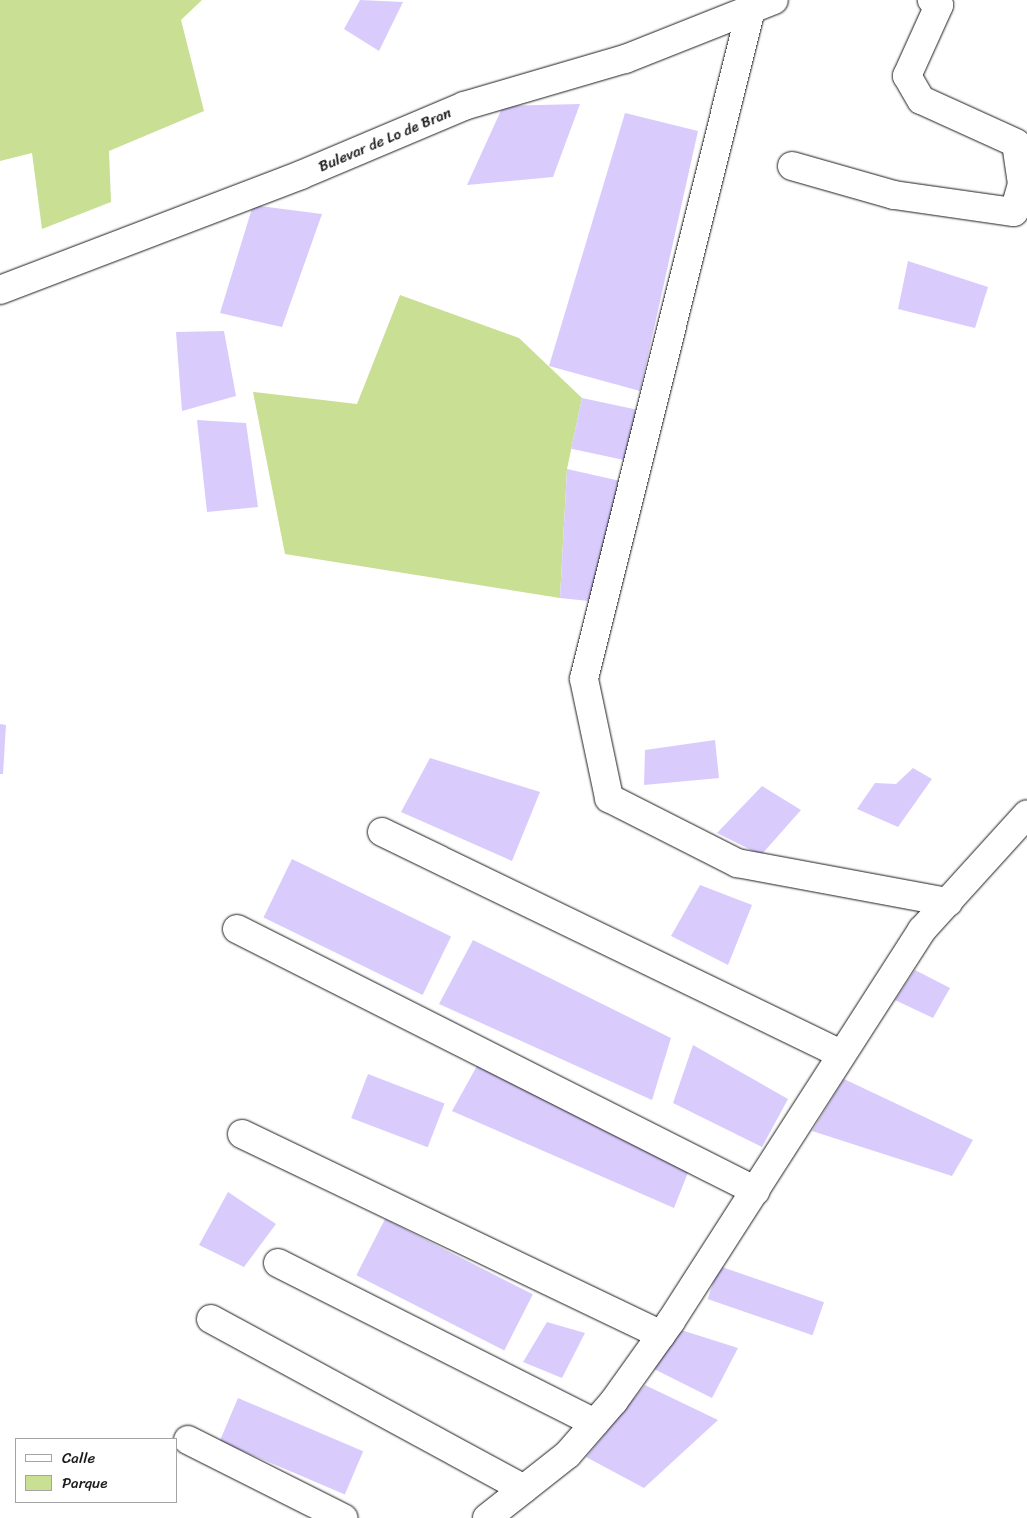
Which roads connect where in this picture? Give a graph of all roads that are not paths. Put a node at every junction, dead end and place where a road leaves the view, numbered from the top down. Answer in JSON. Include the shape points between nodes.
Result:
{"nodes":[{"id":1,"x":774,"y":0,"type":"edge"},
{"id":2,"x":932,"y":0,"type":"edge"},
{"id":3,"x":750,"y":13,"type":"junction"},
{"id":4,"x":792,"y":166,"type":"dead end"},
{"id":5,"x":0,"y":290,"type":"edge"},
{"id":6,"x":1027,"y":814,"type":"edge"},
{"id":7,"x":382,"y":832,"type":"dead end"},
{"id":8,"x":948,"y":902,"type":"junction"},
{"id":9,"x":237,"y":929,"type":"dead end"},
{"id":10,"x":841,"y":1054,"type":"junction"},
{"id":11,"x":242,"y":1134,"type":"dead end"},
{"id":12,"x":756,"y":1191,"type":"junction"},
{"id":13,"x":278,"y":1263,"type":"dead end"},
{"id":14,"x":211,"y":1320,"type":"dead end"},
{"id":15,"x":661,"y":1335,"type":"junction"},
{"id":16,"x":595,"y":1423,"type":"junction"},
{"id":17,"x":188,"y":1440,"type":"dead end"},
{"id":18,"x":524,"y":1489,"type":"junction"},
{"id":19,"x":343,"y":1518,"type":"edge"},
{"id":20,"x":487,"y":1518,"type":"edge"}],
"edges":[{"from":1,"to":3,"type":"street","name":"Bulevar de Lo de Bran"},
{"from":2,"to":4,"type":"street","via":[[938,5],[907,76],[921,100],[1016,144],[1022,184],[1014,212],[894,194]]},
{"from":3,"to":5,"type":"street","name":"Bulevar de Lo de Bran","via":[[625,59],[464,106],[301,175]]},
{"from":3,"to":8,"type":"street","via":[[584,680],[609,798],[737,863]]},
{"from":6,"to":8,"type":"street"},
{"from":7,"to":10,"type":"street"},
{"from":8,"to":10,"type":"street","via":[[922,930]]},
{"from":9,"to":12,"type":"street"},
{"from":10,"to":12,"type":"street"},
{"from":11,"to":15,"type":"street"},
{"from":12,"to":15,"type":"street"},
{"from":13,"to":16,"type":"street"},
{"from":14,"to":18,"type":"street"},
{"from":15,"to":16,"type":"street"},
{"from":16,"to":18,"type":"street","via":[[568,1454]]},
{"from":17,"to":19,"type":"street"},
{"from":18,"to":20,"type":"street"}]}
